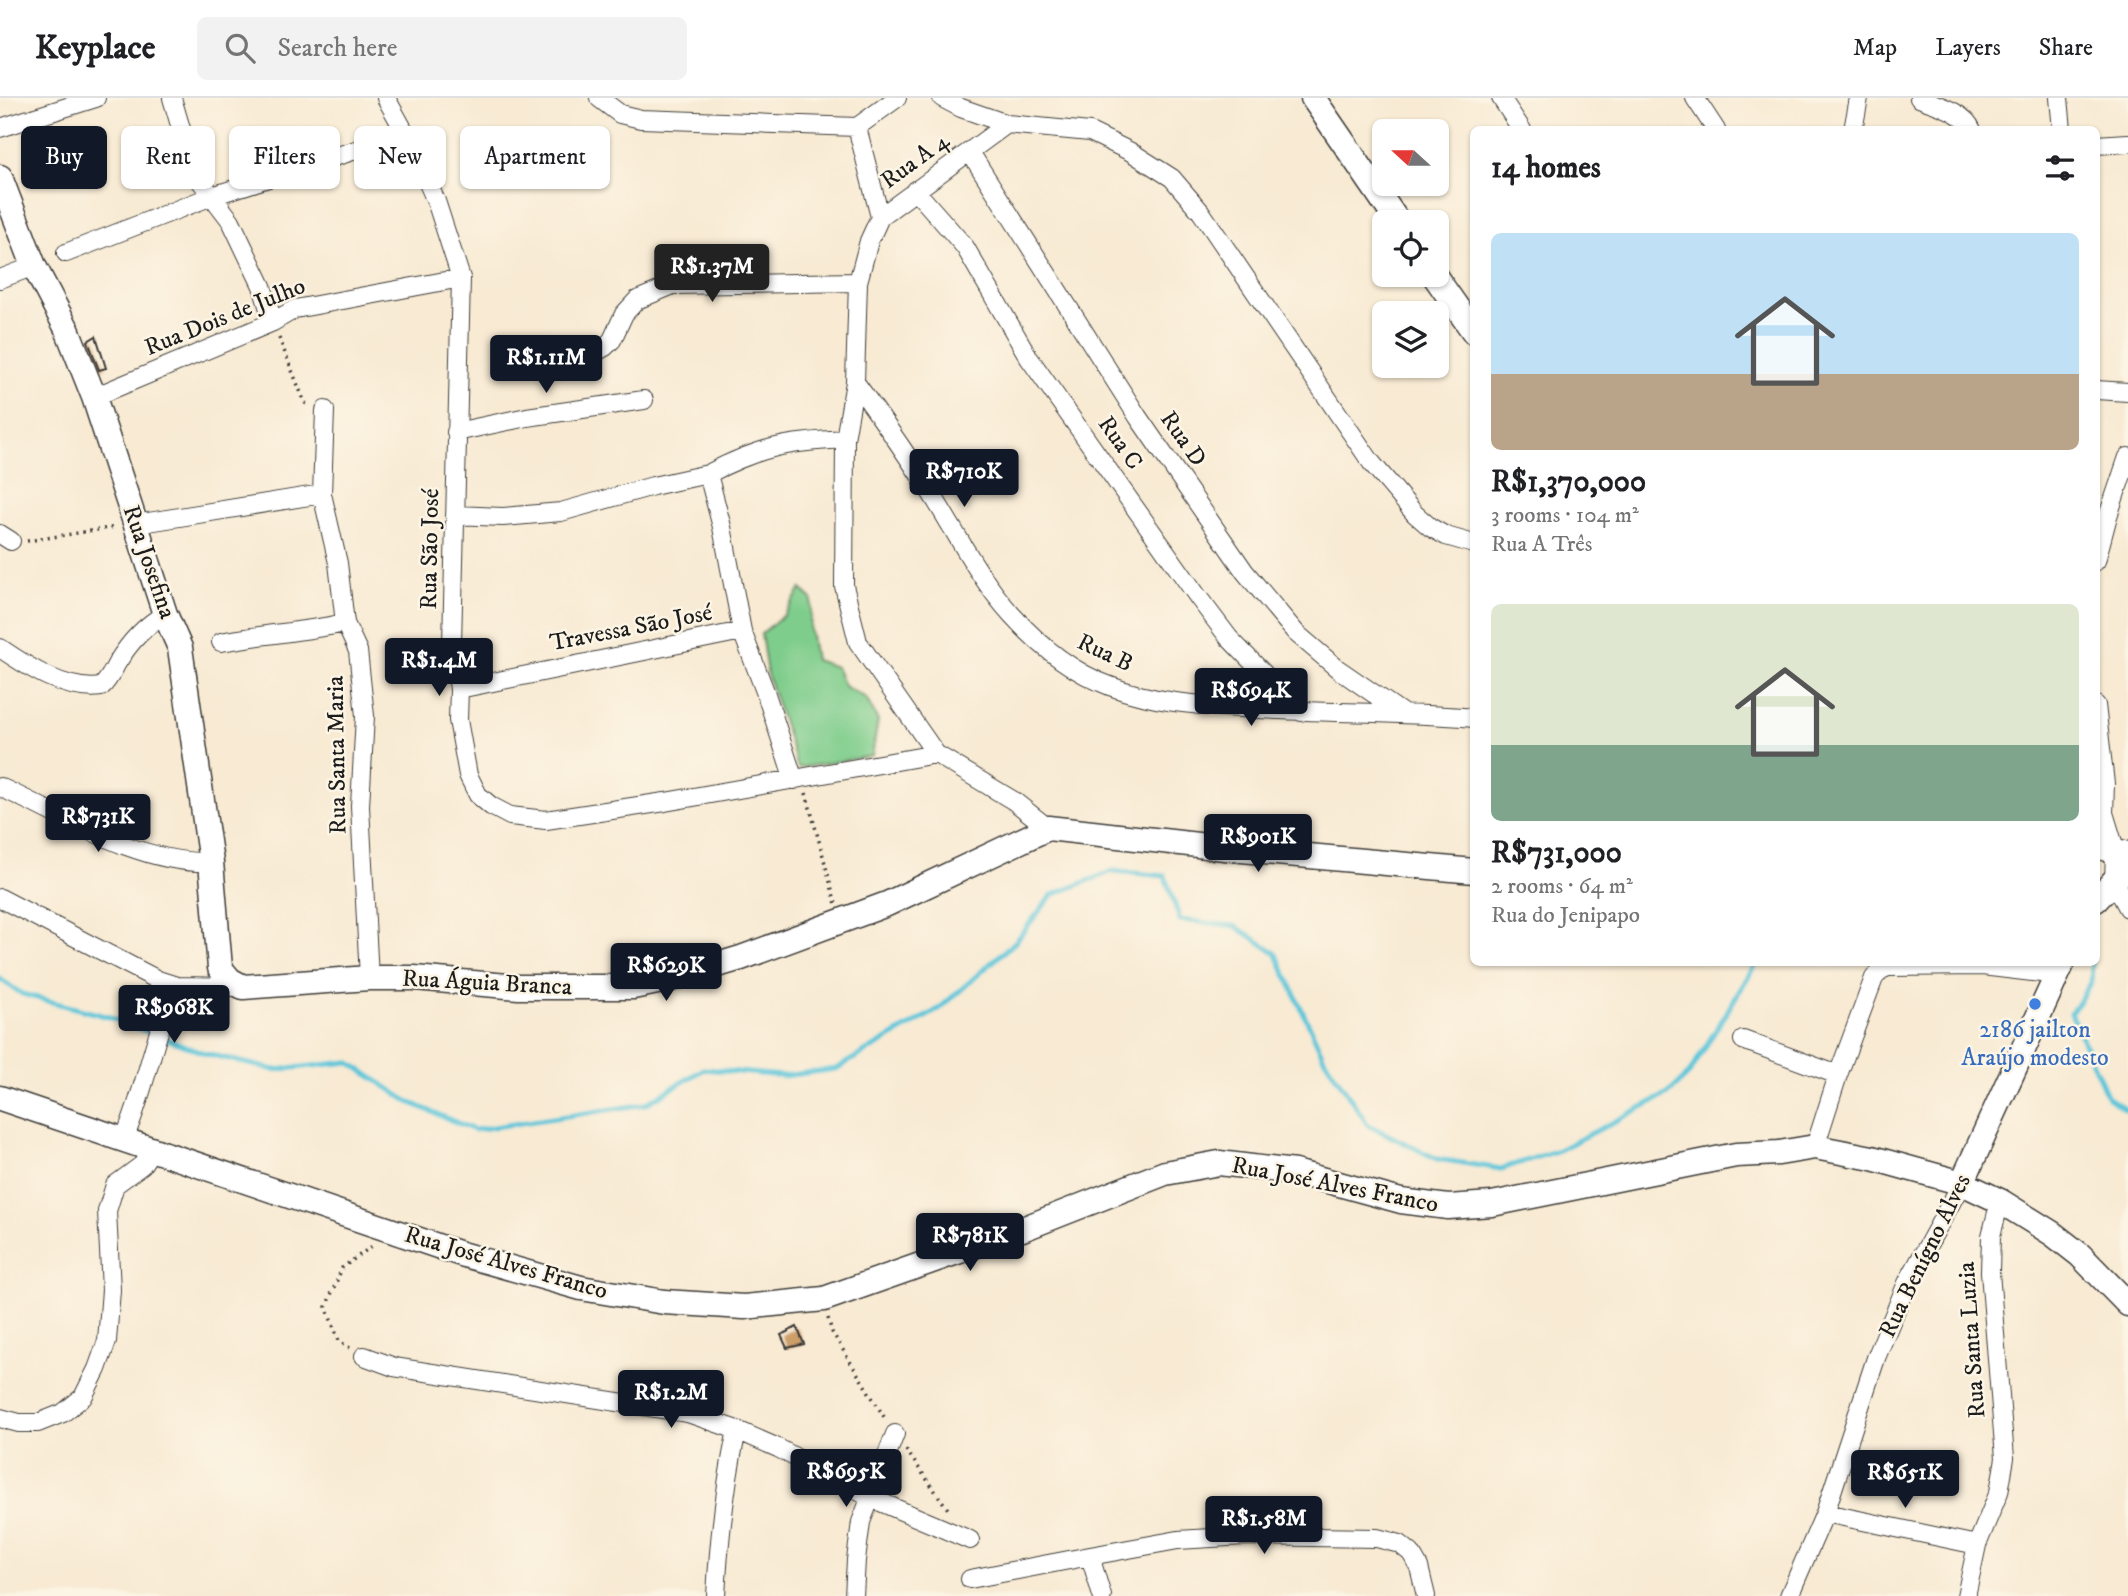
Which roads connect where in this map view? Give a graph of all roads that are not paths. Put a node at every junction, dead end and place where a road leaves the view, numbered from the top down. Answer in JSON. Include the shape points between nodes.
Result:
{"nodes":[{"id":1,"x":96,"y":98,"type":"edge"},
{"id":2,"x":172,"y":98,"type":"edge"},
{"id":3,"x":599,"y":98,"type":"edge"},
{"id":4,"x":897,"y":98,"type":"edge"},
{"id":5,"x":942,"y":98,"type":"edge"},
{"id":6,"x":1313,"y":98,"type":"edge"},
{"id":7,"x":1501,"y":98,"type":"edge"},
{"id":8,"x":1695,"y":98,"type":"edge"},
{"id":9,"x":1858,"y":98,"type":"edge"},
{"id":10,"x":1919,"y":98,"type":"edge"},
{"id":11,"x":2059,"y":98,"type":"edge"},
{"id":12,"x":390,"y":99,"type":"edge"},
{"id":13,"x":1007,"y":124,"type":"junction"},
{"id":14,"x":402,"y":126,"type":"edge"},
{"id":15,"x":1519,"y":126,"type":"edge"},
{"id":16,"x":1713,"y":126,"type":"edge"},
{"id":17,"x":1854,"y":126,"type":"edge"},
{"id":18,"x":1970,"y":126,"type":"edge"},
{"id":19,"x":2062,"y":126,"type":"edge"},
{"id":20,"x":856,"y":127,"type":"junction"},
{"id":21,"x":0,"y":128,"type":"edge"},
{"id":22,"x":2128,"y":143,"type":"edge"},
{"id":23,"x":2100,"y":145,"type":"edge"},
{"id":24,"x":354,"y":151,"type":"edge"},
{"id":25,"x":970,"y":152,"type":"junction"},
{"id":26,"x":0,"y":177,"type":"edge"},
{"id":27,"x":430,"y":189,"type":"edge"},
{"id":28,"x":915,"y":190,"type":"junction"},
{"id":29,"x":212,"y":197,"type":"junction"},
{"id":30,"x":1390,"y":210,"type":"edge"},
{"id":31,"x":880,"y":217,"type":"junction"},
{"id":32,"x":66,"y":253,"type":"dead end"},
{"id":33,"x":34,"y":266,"type":"junction"},
{"id":34,"x":461,"y":278,"type":"junction"},
{"id":35,"x":0,"y":279,"type":"edge"},
{"id":36,"x":858,"y":282,"type":"junction"},
{"id":37,"x":1442,"y":287,"type":"edge"},
{"id":38,"x":1470,"y":326,"type":"edge"},
{"id":39,"x":276,"y":330,"type":"junction"},
{"id":40,"x":587,"y":357,"type":"dead end"},
{"id":41,"x":855,"y":382,"type":"junction"},
{"id":42,"x":2100,"y":390,"type":"edge"},
{"id":43,"x":2128,"y":392,"type":"edge"},
{"id":44,"x":94,"y":397,"type":"junction"},
{"id":45,"x":644,"y":400,"type":"dead end"},
{"id":46,"x":325,"y":410,"type":"road end"},
{"id":47,"x":456,"y":432,"type":"junction"},
{"id":48,"x":845,"y":439,"type":"junction"},
{"id":49,"x":2128,"y":457,"type":"edge"},
{"id":50,"x":708,"y":474,"type":"junction"},
{"id":51,"x":322,"y":494,"type":"junction"},
{"id":52,"x":455,"y":515,"type":"junction"},
{"id":53,"x":135,"y":524,"type":"junction"},
{"id":54,"x":1470,"y":543,"type":"edge"},
{"id":55,"x":2100,"y":546,"type":"edge"},
{"id":56,"x":165,"y":614,"type":"junction"},
{"id":57,"x":345,"y":624,"type":"junction"},
{"id":58,"x":742,"y":631,"type":"junction"},
{"id":59,"x":222,"y":642,"type":"dead end"},
{"id":60,"x":0,"y":649,"type":"edge"},
{"id":61,"x":458,"y":689,"type":"junction"},
{"id":62,"x":1301,"y":712,"type":"junction"},
{"id":63,"x":1402,"y":713,"type":"junction"},
{"id":64,"x":1470,"y":718,"type":"edge"},
{"id":65,"x":936,"y":754,"type":"junction"},
{"id":66,"x":798,"y":779,"type":"junction"},
{"id":67,"x":0,"y":787,"type":"edge"},
{"id":68,"x":2101,"y":790,"type":"edge"},
{"id":69,"x":1048,"y":828,"type":"junction"},
{"id":70,"x":2116,"y":860,"type":"edge"},
{"id":71,"x":211,"y":862,"type":"junction"},
{"id":72,"x":1470,"y":871,"type":"edge"},
{"id":73,"x":2100,"y":892,"type":"edge"},
{"id":74,"x":0,"y":898,"type":"edge"},
{"id":75,"x":2128,"y":908,"type":"edge"},
{"id":76,"x":2060,"y":969,"type":"edge"},
{"id":77,"x":369,"y":978,"type":"junction"},
{"id":78,"x":177,"y":986,"type":"junction"},
{"id":79,"x":243,"y":987,"type":"junction"},
{"id":80,"x":1743,"y":1040,"type":"dead end"},
{"id":81,"x":1838,"y":1075,"type":"junction"},
{"id":82,"x":0,"y":1098,"type":"edge"},
{"id":83,"x":124,"y":1139,"type":"junction"},
{"id":84,"x":1815,"y":1147,"type":"junction"},
{"id":85,"x":151,"y":1151,"type":"junction"},
{"id":86,"x":1962,"y":1183,"type":"junction"},
{"id":87,"x":2000,"y":1201,"type":"junction"},
{"id":88,"x":2128,"y":1304,"type":"edge"},
{"id":89,"x":364,"y":1356,"type":"road end"},
{"id":90,"x":0,"y":1418,"type":"edge"},
{"id":91,"x":737,"y":1430,"type":"junction"},
{"id":92,"x":895,"y":1434,"type":"dead end"},
{"id":93,"x":871,"y":1498,"type":"junction"},
{"id":94,"x":1825,"y":1513,"type":"junction"},
{"id":95,"x":970,"y":1540,"type":"dead end"},
{"id":96,"x":1977,"y":1545,"type":"junction"},
{"id":97,"x":1090,"y":1556,"type":"junction"},
{"id":98,"x":970,"y":1579,"type":"dead end"},
{"id":99,"x":1107,"y":1594,"type":"edge"},
{"id":100,"x":716,"y":1596,"type":"edge"},
{"id":101,"x":854,"y":1596,"type":"edge"},
{"id":102,"x":1426,"y":1596,"type":"edge"},
{"id":103,"x":1789,"y":1596,"type":"edge"},
{"id":104,"x":1966,"y":1596,"type":"edge"}],
"edges":[{"from":1,"to":21,"type":"street"},
{"from":2,"to":29,"type":"street","via":[[199,179]]},
{"from":3,"to":20,"type":"street","via":[[620,114],[642,119]]},
{"from":4,"to":20,"type":"street"},
{"from":5,"to":13,"type":"street"},
{"from":6,"to":30,"type":"main road"},
{"from":7,"to":15,"type":"street"},
{"from":8,"to":16,"type":"street"},
{"from":9,"to":17,"type":"street"},
{"from":10,"to":18,"type":"street","via":[[1959,115]]},
{"from":11,"to":19,"type":"street"},
{"from":12,"to":14,"type":"street","name":"Rua São José"},
{"from":13,"to":25,"type":"street","name":"Rua A 4"},
{"from":13,"to":54,"type":"street","via":[[1090,132],[1172,178],[1201,212],[1371,462],[1430,527]]},
{"from":20,"to":31,"type":"street"},
{"from":22,"to":23,"type":"street"},
{"from":24,"to":29,"type":"street"},
{"from":25,"to":28,"type":"street","name":"Rua A 4"},
{"from":25,"to":63,"type":"street","name":"Rua D","via":[[1138,417],[1245,572],[1296,633]]},
{"from":26,"to":33,"type":"main road","name":"Rua Josefina"},
{"from":27,"to":34,"type":"street","name":"Rua São José"},
{"from":28,"to":31,"type":"street","name":"Rua A 4"},
{"from":28,"to":62,"type":"street","name":"Rua C","via":[[965,247],[1029,358],[1198,597],[1229,638]]},
{"from":29,"to":32,"type":"street"},
{"from":29,"to":39,"type":"street","via":[[232,221],[246,250]]},
{"from":31,"to":36,"type":"street","name":"Rua A 4"},
{"from":33,"to":35,"type":"street"},
{"from":33,"to":44,"type":"main road","name":"Rua Josefina"},
{"from":34,"to":39,"type":"street","name":"Rua Dois de Julho","via":[[295,309]]},
{"from":34,"to":47,"type":"street","name":"Rua São José"},
{"from":36,"to":40,"type":"street","via":[[673,285],[637,300],[624,314],[612,340]]},
{"from":36,"to":41,"type":"street","name":"Rua A 4"},
{"from":37,"to":38,"type":"main road"},
{"from":39,"to":44,"type":"street","name":"Rua Dois de Julho"},
{"from":41,"to":48,"type":"street","name":"Rua A 4"},
{"from":41,"to":62,"type":"street","name":"Rua B","via":[[907,454],[983,577],[1011,615],[1051,654],[1110,686],[1154,698]]},
{"from":42,"to":43,"type":"street"},
{"from":44,"to":53,"type":"main road","name":"Rua Josefina"},
{"from":45,"to":47,"type":"street"},
{"from":46,"to":51,"type":"street","name":"Rua Santa Maria"},
{"from":47,"to":52,"type":"street","name":"Rua São José"},
{"from":48,"to":50,"type":"street","via":[[769,447]]},
{"from":48,"to":65,"type":"street","name":"Rua A 4","via":[[844,586],[858,642]]},
{"from":49,"to":55,"type":"street"},
{"from":50,"to":52,"type":"street","via":[[561,512]]},
{"from":50,"to":58,"type":"street"},
{"from":51,"to":53,"type":"street"},
{"from":51,"to":57,"type":"street","name":"Rua Santa Maria","via":[[338,563]]},
{"from":52,"to":61,"type":"street","name":"Rua São José","via":[[452,644]]},
{"from":53,"to":56,"type":"main road","name":"Rua Josefina"},
{"from":56,"to":60,"type":"street","via":[[140,634],[101,687],[60,681]]},
{"from":56,"to":71,"type":"main road","name":"Rua Josefina","via":[[180,648]]},
{"from":57,"to":59,"type":"street"},
{"from":57,"to":77,"type":"street","name":"Rua Santa Maria","via":[[358,650],[365,716],[360,806]]},
{"from":58,"to":61,"type":"street","name":"Travessa São José"},
{"from":58,"to":66,"type":"street","name":"Travessa São José"},
{"from":61,"to":66,"type":"street","name":"Rua São José","via":[[458,720],[468,775],[478,795],[510,817],[546,820]]},
{"from":62,"to":63,"type":"street","name":"Rua B"},
{"from":63,"to":64,"type":"street","name":"Rua B"},
{"from":65,"to":66,"type":"street","name":"Rua São José"},
{"from":65,"to":69,"type":"street","via":[[1014,801]]},
{"from":67,"to":71,"type":"street","via":[[147,853],[191,863]]},
{"from":68,"to":70,"type":"street"},
{"from":69,"to":72,"type":"main road"},
{"from":69,"to":77,"type":"main road","name":"Rua Águia Branca","via":[[887,904],[741,958],[667,979],[633,986],[519,987]]},
{"from":70,"to":73,"type":"main road"},
{"from":70,"to":75,"type":"street"},
{"from":71,"to":79,"type":"main road","name":"Rua Josefina","via":[[220,968]]},
{"from":74,"to":78,"type":"street","name":"Rua Águia Branca"},
{"from":76,"to":81,"type":"street","via":[[1881,970]]},
{"from":76,"to":86,"type":"main road","name":"Rua Benígno Alves"},
{"from":77,"to":79,"type":"main road","name":"Rua Águia Branca"},
{"from":78,"to":79,"type":"street","name":"Rua Águia Branca"},
{"from":78,"to":83,"type":"street","via":[[156,1035]]},
{"from":80,"to":81,"type":"street"},
{"from":81,"to":84,"type":"street"},
{"from":82,"to":83,"type":"main road","name":"Rua José Alves Franco"},
{"from":83,"to":85,"type":"main road","name":"Rua José Alves Franco"},
{"from":84,"to":85,"type":"main road","name":"Rua José Alves Franco","via":[[1736,1155],[1492,1204],[1448,1207],[1401,1201],[1294,1172],[1219,1163],[1165,1173],[824,1298],[744,1307],[664,1302],[581,1288],[461,1254]]},
{"from":84,"to":86,"type":"main road","name":"Rua José Alves Franco"},
{"from":85,"to":90,"type":"street","via":[[142,1165],[115,1185],[107,1211],[111,1290],[107,1340],[83,1397],[63,1413],[38,1423]]},
{"from":86,"to":87,"type":"main road","name":"Rua José Alves Franco"},
{"from":86,"to":94,"type":"street","name":"Rua Benígno Alves","via":[[1906,1283]]},
{"from":87,"to":88,"type":"main road","name":"Rua José Alves Franco","via":[[2080,1255]]},
{"from":87,"to":96,"type":"street","name":"Rua Santa Luzia","via":[[1991,1236],[1990,1272],[2005,1458],[1999,1492]]},
{"from":89,"to":91,"type":"street","via":[[394,1367],[688,1413]]},
{"from":91,"to":93,"type":"street"},
{"from":91,"to":100,"type":"street","via":[[720,1530]]},
{"from":92,"to":93,"type":"street"},
{"from":93,"to":95,"type":"street"},
{"from":93,"to":101,"type":"street","via":[[862,1522]]},
{"from":94,"to":96,"type":"street"},
{"from":94,"to":103,"type":"street","name":"Rua Benígno Alves"},
{"from":96,"to":104,"type":"street","name":"Rua Santa Luzia"},
{"from":97,"to":98,"type":"street"},
{"from":97,"to":99,"type":"street"},
{"from":97,"to":102,"type":"street","via":[[1178,1540],[1377,1538],[1400,1544],[1411,1553]]}]}
